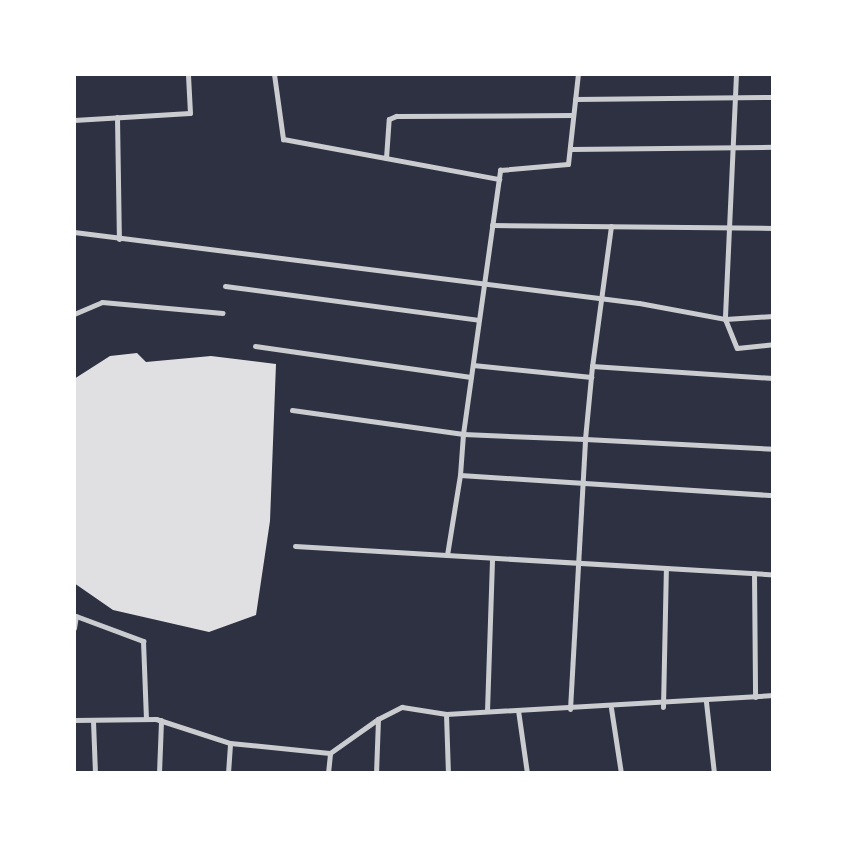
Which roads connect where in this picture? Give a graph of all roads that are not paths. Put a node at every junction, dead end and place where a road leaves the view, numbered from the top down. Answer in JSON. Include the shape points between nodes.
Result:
{"nodes":[{"id":1,"x":188,"y":74,"type":"edge"},
{"id":2,"x":274,"y":74,"type":"edge"},
{"id":3,"x":578,"y":74,"type":"edge"},
{"id":4,"x":736,"y":74,"type":"edge"},
{"id":5,"x":773,"y":97,"type":"edge"},
{"id":6,"x":735,"y":98,"type":"junction"},
{"id":7,"x":575,"y":99,"type":"junction"},
{"id":8,"x":573,"y":115,"type":"junction"},
{"id":9,"x":117,"y":117,"type":"junction"},
{"id":10,"x":74,"y":120,"type":"edge"},
{"id":11,"x":733,"y":145,"type":"junction"},
{"id":12,"x":773,"y":147,"type":"edge"},
{"id":13,"x":570,"y":149,"type":"junction"},
{"id":14,"x":386,"y":158,"type":"junction"},
{"id":15,"x":499,"y":179,"type":"junction"},
{"id":16,"x":492,"y":225,"type":"junction"},
{"id":17,"x":611,"y":226,"type":"junction"},
{"id":18,"x":732,"y":227,"type":"junction"},
{"id":19,"x":773,"y":228,"type":"edge"},
{"id":20,"x":74,"y":232,"type":"edge"},
{"id":21,"x":119,"y":239,"type":"junction"},
{"id":22,"x":484,"y":285,"type":"junction"},
{"id":23,"x":225,"y":286,"type":"dead end"},
{"id":24,"x":597,"y":298,"type":"junction"},
{"id":25,"x":222,"y":313,"type":"dead end"},
{"id":26,"x":74,"y":314,"type":"edge"},
{"id":27,"x":773,"y":316,"type":"edge"},
{"id":28,"x":725,"y":319,"type":"junction"},
{"id":29,"x":479,"y":320,"type":"junction"},
{"id":30,"x":773,"y":344,"type":"edge"},
{"id":31,"x":255,"y":346,"type":"dead end"},
{"id":32,"x":473,"y":365,"type":"junction"},
{"id":33,"x":592,"y":366,"type":"junction"},
{"id":34,"x":471,"y":377,"type":"junction"},
{"id":35,"x":591,"y":377,"type":"junction"},
{"id":36,"x":773,"y":378,"type":"edge"},
{"id":37,"x":292,"y":410,"type":"dead end"},
{"id":38,"x":463,"y":434,"type":"junction"},
{"id":39,"x":585,"y":439,"type":"junction"},
{"id":40,"x":773,"y":449,"type":"edge"},
{"id":41,"x":460,"y":475,"type":"junction"},
{"id":42,"x":584,"y":483,"type":"junction"},
{"id":43,"x":773,"y":495,"type":"edge"},
{"id":44,"x":295,"y":546,"type":"dead end"},
{"id":45,"x":447,"y":555,"type":"junction"},
{"id":46,"x":492,"y":558,"type":"junction"},
{"id":47,"x":579,"y":563,"type":"junction"},
{"id":48,"x":666,"y":568,"type":"junction"},
{"id":49,"x":754,"y":573,"type":"junction"},
{"id":50,"x":773,"y":574,"type":"edge"},
{"id":51,"x":75,"y":616,"type":"edge"},
{"id":52,"x":74,"y":628,"type":"edge"},
{"id":53,"x":773,"y":695,"type":"edge"},
{"id":54,"x":755,"y":697,"type":"junction"},
{"id":55,"x":706,"y":702,"type":"junction"},
{"id":56,"x":663,"y":707,"type":"junction"},
{"id":57,"x":611,"y":708,"type":"junction"},
{"id":58,"x":570,"y":709,"type":"junction"},
{"id":59,"x":518,"y":710,"type":"junction"},
{"id":60,"x":487,"y":711,"type":"junction"},
{"id":61,"x":446,"y":714,"type":"junction"},
{"id":62,"x":146,"y":719,"type":"junction"},
{"id":63,"x":378,"y":719,"type":"junction"},
{"id":64,"x":74,"y":720,"type":"edge"},
{"id":65,"x":161,"y":720,"type":"junction"},
{"id":66,"x":93,"y":721,"type":"junction"},
{"id":67,"x":230,"y":743,"type":"junction"},
{"id":68,"x":330,"y":753,"type":"junction"},
{"id":69,"x":95,"y":773,"type":"edge"},
{"id":70,"x":159,"y":773,"type":"edge"},
{"id":71,"x":228,"y":773,"type":"edge"},
{"id":72,"x":328,"y":773,"type":"edge"},
{"id":73,"x":376,"y":773,"type":"edge"},
{"id":74,"x":448,"y":773,"type":"edge"},
{"id":75,"x":527,"y":773,"type":"edge"},
{"id":76,"x":621,"y":773,"type":"edge"},
{"id":77,"x":714,"y":773,"type":"edge"}],
"edges":[{"from":1,"to":9,"type":"street","via":[[190,113]]},
{"from":2,"to":14,"type":"street","via":[[283,139]]},
{"from":3,"to":7,"type":"street"},
{"from":4,"to":6,"type":"street"},
{"from":5,"to":6,"type":"street"},
{"from":6,"to":7,"type":"street"},
{"from":6,"to":11,"type":"street"},
{"from":7,"to":8,"type":"street"},
{"from":8,"to":13,"type":"street"},
{"from":8,"to":14,"type":"street","via":[[396,116],[389,119]]},
{"from":9,"to":10,"type":"street"},
{"from":9,"to":21,"type":"street"},
{"from":11,"to":12,"type":"street"},
{"from":11,"to":13,"type":"street"},
{"from":11,"to":18,"type":"street"},
{"from":13,"to":15,"type":"street","via":[[568,164],[500,170]]},
{"from":14,"to":15,"type":"street"},
{"from":15,"to":16,"type":"street"},
{"from":16,"to":17,"type":"street"},
{"from":16,"to":22,"type":"street"},
{"from":17,"to":18,"type":"street"},
{"from":17,"to":24,"type":"street"},
{"from":18,"to":19,"type":"street"},
{"from":18,"to":28,"type":"street"},
{"from":20,"to":21,"type":"street"},
{"from":21,"to":22,"type":"street"},
{"from":22,"to":24,"type":"street"},
{"from":22,"to":29,"type":"street"},
{"from":23,"to":29,"type":"street"},
{"from":24,"to":28,"type":"street"},
{"from":24,"to":33,"type":"street"},
{"from":25,"to":26,"type":"street","via":[[102,302]]},
{"from":27,"to":28,"type":"street"},
{"from":28,"to":30,"type":"street","via":[[737,348]]},
{"from":29,"to":32,"type":"street"},
{"from":31,"to":34,"type":"street"},
{"from":32,"to":34,"type":"street"},
{"from":32,"to":35,"type":"street"},
{"from":33,"to":35,"type":"street"},
{"from":33,"to":36,"type":"street"},
{"from":34,"to":38,"type":"street"},
{"from":35,"to":39,"type":"street"},
{"from":37,"to":38,"type":"street"},
{"from":38,"to":39,"type":"street"},
{"from":38,"to":41,"type":"street"},
{"from":39,"to":40,"type":"street"},
{"from":39,"to":42,"type":"street"},
{"from":41,"to":42,"type":"street"},
{"from":41,"to":45,"type":"street"},
{"from":42,"to":43,"type":"street"},
{"from":42,"to":47,"type":"street"},
{"from":44,"to":45,"type":"street"},
{"from":45,"to":46,"type":"street"},
{"from":46,"to":47,"type":"street"},
{"from":46,"to":60,"type":"street"},
{"from":47,"to":48,"type":"street"},
{"from":47,"to":58,"type":"street"},
{"from":48,"to":49,"type":"street"},
{"from":48,"to":56,"type":"street"},
{"from":49,"to":50,"type":"street"},
{"from":49,"to":54,"type":"street"},
{"from":51,"to":52,"type":"street"},
{"from":51,"to":62,"type":"street","via":[[143,641]]},
{"from":53,"to":54,"type":"street"},
{"from":54,"to":55,"type":"street"},
{"from":55,"to":56,"type":"street"},
{"from":55,"to":77,"type":"street"},
{"from":56,"to":57,"type":"street"},
{"from":57,"to":58,"type":"street"},
{"from":57,"to":76,"type":"street"},
{"from":58,"to":59,"type":"street"},
{"from":59,"to":60,"type":"street"},
{"from":59,"to":75,"type":"street"},
{"from":60,"to":61,"type":"street"},
{"from":61,"to":63,"type":"street","via":[[402,707]]},
{"from":61,"to":74,"type":"street"},
{"from":62,"to":65,"type":"street"},
{"from":62,"to":66,"type":"street"},
{"from":63,"to":68,"type":"street"},
{"from":63,"to":73,"type":"street"},
{"from":64,"to":66,"type":"street"},
{"from":65,"to":67,"type":"street"},
{"from":65,"to":70,"type":"street"},
{"from":66,"to":69,"type":"street"},
{"from":67,"to":68,"type":"street"},
{"from":67,"to":71,"type":"street"},
{"from":68,"to":72,"type":"street"}]}
